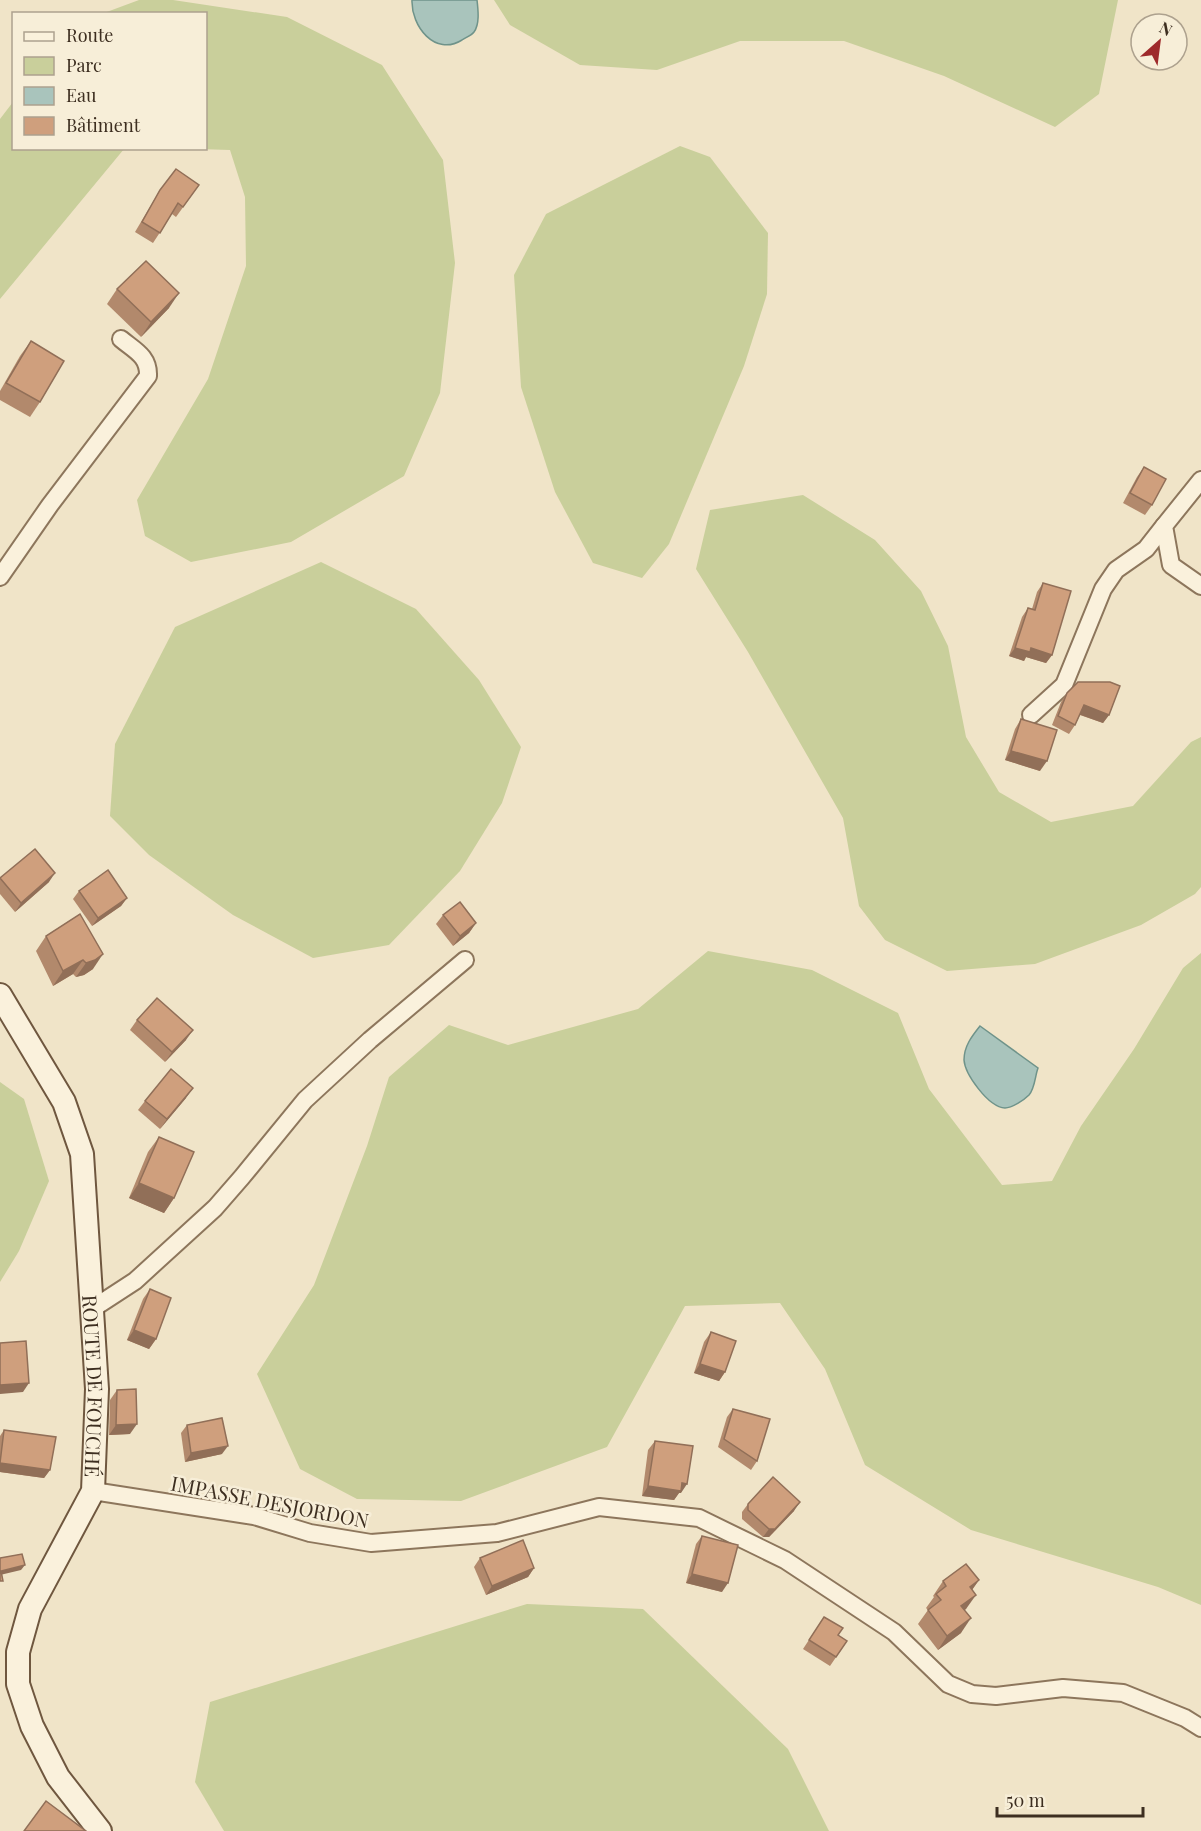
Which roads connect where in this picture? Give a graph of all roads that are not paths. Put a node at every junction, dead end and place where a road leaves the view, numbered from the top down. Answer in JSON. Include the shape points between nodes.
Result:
{"nodes":[{"id":1,"x":120,"y":339,"type":"dead end"},
{"id":2,"x":1201,"y":480,"type":"edge"},
{"id":3,"x":1164,"y":526,"type":"junction"},
{"id":4,"x":0,"y":577,"type":"edge"},
{"id":5,"x":1201,"y":586,"type":"edge"},
{"id":6,"x":1031,"y":715,"type":"dead end"},
{"id":7,"x":465,"y":960,"type":"dead end"},
{"id":8,"x":0,"y":995,"type":"edge"},
{"id":9,"x":92,"y":1309,"type":"junction"},
{"id":10,"x":93,"y":1491,"type":"junction"},
{"id":11,"x":1201,"y":1728,"type":"edge"},
{"id":12,"x":100,"y":1831,"type":"edge"}],
"edges":[{"from":1,"to":4,"type":"street","via":[[145,360],[148,376]]},
{"from":2,"to":3,"type":"street"},
{"from":3,"to":5,"type":"street","via":[[1171,565]]},
{"from":3,"to":6,"type":"street","via":[[1146,549],[1116,570],[1103,589],[1064,685]]},
{"from":7,"to":9,"type":"street","via":[[305,1100],[215,1208],[135,1281]]},
{"from":8,"to":9,"type":"main road","name":"ROUTE DE FOUCHÉ","via":[[64,1102],[82,1154]]},
{"from":9,"to":10,"type":"main road","name":"ROUTE DE FOUCHÉ","via":[[97,1389]]},
{"from":10,"to":11,"type":"street","name":"IMPASSE DESJORDON","via":[[254,1516],[310,1533],[371,1543],[497,1533],[600,1507],[699,1518],[785,1560],[894,1632],[948,1684],[972,1694],[996,1696],[1063,1688],[1123,1693]]},
{"from":10,"to":12,"type":"main road","name":"ROUTE DE FOUCHÉ","via":[[30,1610],[18,1652],[18,1684],[32,1726],[58,1777]]}]}
